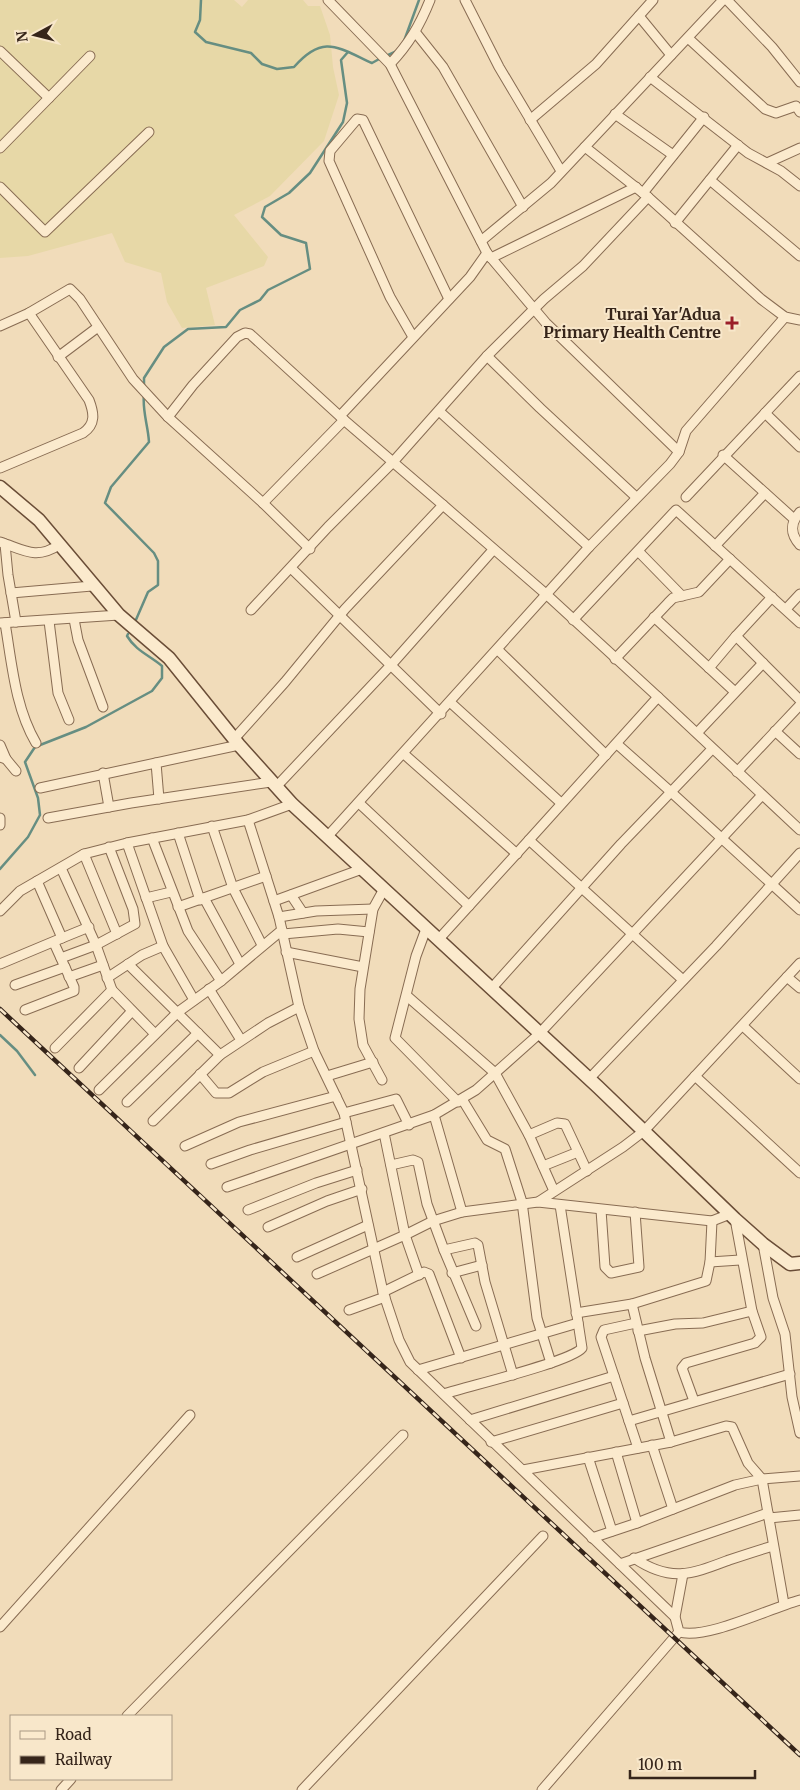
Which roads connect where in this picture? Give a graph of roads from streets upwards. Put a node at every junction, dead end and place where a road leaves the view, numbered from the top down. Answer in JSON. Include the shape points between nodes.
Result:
{"nodes":[{"id":1,"x":328,"y":0,"type":"edge"},
{"id":2,"x":430,"y":0,"type":"edge"},
{"id":3,"x":464,"y":0,"type":"edge"},
{"id":4,"x":653,"y":0,"type":"edge"},
{"id":5,"x":725,"y":0,"type":"edge"},
{"id":6,"x":639,"y":16,"type":"junction"},
{"id":7,"x":416,"y":33,"type":"junction"},
{"id":8,"x":688,"y":38,"type":"junction"},
{"id":9,"x":0,"y":51,"type":"edge"},
{"id":10,"x":671,"y":55,"type":"junction"},
{"id":11,"x":90,"y":56,"type":"dead end"},
{"id":12,"x":388,"y":61,"type":"junction"},
{"id":13,"x":650,"y":77,"type":"junction"},
{"id":14,"x":800,"y":82,"type":"edge"},
{"id":15,"x":49,"y":98,"type":"junction"},
{"id":16,"x":800,"y":112,"type":"edge"},
{"id":17,"x":615,"y":114,"type":"junction"},
{"id":18,"x":704,"y":117,"type":"junction"},
{"id":19,"x":530,"y":120,"type":"junction"},
{"id":20,"x":148,"y":132,"type":"dead end"},
{"id":21,"x":738,"y":145,"type":"junction"},
{"id":22,"x":585,"y":147,"type":"junction"},
{"id":23,"x":0,"y":148,"type":"edge"},
{"id":24,"x":800,"y":148,"type":"edge"},
{"id":25,"x":673,"y":155,"type":"junction"},
{"id":26,"x":767,"y":163,"type":"junction"},
{"id":27,"x":561,"y":171,"type":"junction"},
{"id":28,"x":710,"y":180,"type":"junction"},
{"id":29,"x":800,"y":186,"type":"edge"},
{"id":30,"x":0,"y":187,"type":"edge"},
{"id":31,"x":642,"y":192,"type":"junction"},
{"id":32,"x":523,"y":207,"type":"junction"},
{"id":33,"x":675,"y":223,"type":"junction"},
{"id":34,"x":481,"y":241,"type":"junction"},
{"id":35,"x":489,"y":256,"type":"junction"},
{"id":36,"x":800,"y":256,"type":"edge"},
{"id":37,"x":449,"y":299,"type":"junction"},
{"id":38,"x":533,"y":310,"type":"junction"},
{"id":39,"x":29,"y":313,"type":"junction"},
{"id":40,"x":785,"y":317,"type":"junction"},
{"id":41,"x":800,"y":320,"type":"edge"},
{"id":42,"x":0,"y":326,"type":"edge"},
{"id":43,"x":98,"y":328,"type":"junction"},
{"id":44,"x":414,"y":337,"type":"junction"},
{"id":45,"x":58,"y":356,"type":"junction"},
{"id":46,"x":487,"y":356,"type":"junction"},
{"id":47,"x":800,"y":376,"type":"edge"},
{"id":48,"x":439,"y":411,"type":"junction"},
{"id":49,"x":765,"y":413,"type":"junction"},
{"id":50,"x":168,"y":417,"type":"junction"},
{"id":51,"x":342,"y":418,"type":"junction"},
{"id":52,"x":800,"y":447,"type":"edge"},
{"id":53,"x":679,"y":452,"type":"junction"},
{"id":54,"x":723,"y":455,"type":"junction"},
{"id":55,"x":393,"y":462,"type":"junction"},
{"id":56,"x":0,"y":468,"type":"edge"},
{"id":57,"x":0,"y":487,"type":"edge"},
{"id":58,"x":766,"y":493,"type":"junction"},
{"id":59,"x":636,"y":497,"type":"junction"},
{"id":60,"x":686,"y":497,"type":"dead end"},
{"id":61,"x":263,"y":503,"type":"junction"},
{"id":62,"x":443,"y":505,"type":"junction"},
{"id":63,"x":797,"y":515,"type":"edge"},
{"id":64,"x":2,"y":543,"type":"edge"},
{"id":65,"x":59,"y":545,"type":"junction"},
{"id":66,"x":800,"y":545,"type":"edge"},
{"id":67,"x":715,"y":546,"type":"junction"},
{"id":68,"x":590,"y":547,"type":"junction"},
{"id":69,"x":310,"y":549,"type":"junction"},
{"id":70,"x":493,"y":550,"type":"junction"},
{"id":71,"x":639,"y":552,"type":"junction"},
{"id":72,"x":730,"y":559,"type":"junction"},
{"id":73,"x":292,"y":568,"type":"junction"},
{"id":74,"x":92,"y":586,"type":"junction"},
{"id":75,"x":11,"y":594,"type":"junction"},
{"id":76,"x":800,"y":594,"type":"edge"},
{"id":77,"x":547,"y":595,"type":"junction"},
{"id":78,"x":682,"y":596,"type":"junction"},
{"id":79,"x":772,"y":597,"type":"junction"},
{"id":80,"x":786,"y":609,"type":"junction"},
{"id":81,"x":251,"y":610,"type":"dead end"},
{"id":82,"x":118,"y":615,"type":"junction"},
{"id":83,"x":339,"y":616,"type":"junction"},
{"id":84,"x":654,"y":617,"type":"junction"},
{"id":85,"x":74,"y":619,"type":"junction"},
{"id":86,"x":573,"y":620,"type":"junction"},
{"id":87,"x":49,"y":621,"type":"junction"},
{"id":88,"x":16,"y":622,"type":"junction"},
{"id":89,"x":2,"y":623,"type":"edge"},
{"id":90,"x":800,"y":623,"type":"edge"},
{"id":91,"x":736,"y":636,"type":"junction"},
{"id":92,"x":498,"y":650,"type":"junction"},
{"id":93,"x":615,"y":659,"type":"junction"},
{"id":94,"x":763,"y":663,"type":"junction"},
{"id":95,"x":391,"y":665,"type":"junction"},
{"id":96,"x":709,"y":668,"type":"junction"},
{"id":97,"x":735,"y":692,"type":"junction"},
{"id":98,"x":658,"y":697,"type":"junction"},
{"id":99,"x":800,"y":700,"type":"edge"},
{"id":100,"x":451,"y":702,"type":"junction"},
{"id":101,"x":800,"y":705,"type":"edge"},
{"id":102,"x":102,"y":707,"type":"dead end"},
{"id":103,"x":441,"y":714,"type":"junction"},
{"id":104,"x":69,"y":720,"type":"dead end"},
{"id":105,"x":775,"y":731,"type":"junction"},
{"id":106,"x":697,"y":733,"type":"junction"},
{"id":107,"x":236,"y":742,"type":"junction"},
{"id":108,"x":36,"y":743,"type":"dead end"},
{"id":109,"x":617,"y":744,"type":"junction"},
{"id":110,"x":0,"y":746,"type":"edge"},
{"id":111,"x":712,"y":749,"type":"junction"},
{"id":112,"x":404,"y":754,"type":"junction"},
{"id":113,"x":800,"y":754,"type":"edge"},
{"id":114,"x":606,"y":755,"type":"junction"},
{"id":115,"x":3,"y":758,"type":"edge"},
{"id":116,"x":156,"y":763,"type":"junction"},
{"id":117,"x":16,"y":771,"type":"dead end"},
{"id":118,"x":737,"y":772,"type":"junction"},
{"id":119,"x":103,"y":773,"type":"junction"},
{"id":120,"x":273,"y":784,"type":"junction"},
{"id":121,"x":40,"y":788,"type":"dead end"},
{"id":122,"x":671,"y":792,"type":"junction"},
{"id":123,"x":762,"y":795,"type":"junction"},
{"id":124,"x":159,"y":799,"type":"junction"},
{"id":125,"x":359,"y":803,"type":"junction"},
{"id":126,"x":561,"y":803,"type":"junction"},
{"id":127,"x":292,"y":804,"type":"junction"},
{"id":128,"x":109,"y":807,"type":"junction"},
{"id":129,"x":0,"y":818,"type":"edge"},
{"id":130,"x":48,"y":818,"type":"dead end"},
{"id":131,"x":248,"y":820,"type":"junction"},
{"id":132,"x":0,"y":824,"type":"edge"},
{"id":133,"x":212,"y":826,"type":"junction"},
{"id":134,"x":799,"y":827,"type":"edge"},
{"id":135,"x":178,"y":833,"type":"junction"},
{"id":136,"x":152,"y":838,"type":"junction"},
{"id":137,"x":327,"y":838,"type":"junction"},
{"id":138,"x":722,"y":838,"type":"junction"},
{"id":139,"x":529,"y":840,"type":"junction"},
{"id":140,"x":128,"y":842,"type":"junction"},
{"id":141,"x":109,"y":847,"type":"junction"},
{"id":142,"x":800,"y":852,"type":"edge"},
{"id":143,"x":84,"y":854,"type":"junction"},
{"id":144,"x":517,"y":854,"type":"junction"},
{"id":145,"x":61,"y":868,"type":"junction"},
{"id":146,"x":362,"y":869,"type":"junction"},
{"id":147,"x":266,"y":876,"type":"junction"},
{"id":148,"x":37,"y":881,"type":"junction"},
{"id":149,"x":771,"y":884,"type":"junction"},
{"id":150,"x":233,"y":888,"type":"junction"},
{"id":151,"x":583,"y":888,"type":"junction"},
{"id":152,"x":384,"y":889,"type":"junction"},
{"id":153,"x":171,"y":892,"type":"junction"},
{"id":154,"x":291,"y":895,"type":"junction"},
{"id":155,"x":146,"y":898,"type":"junction"},
{"id":156,"x":202,"y":899,"type":"junction"},
{"id":157,"x":274,"y":901,"type":"junction"},
{"id":158,"x":469,"y":906,"type":"junction"},
{"id":159,"x":178,"y":908,"type":"junction"},
{"id":160,"x":373,"y":909,"type":"junction"},
{"id":161,"x":800,"y":910,"type":"edge"},
{"id":162,"x":0,"y":911,"type":"edge"},
{"id":163,"x":302,"y":913,"type":"junction"},
{"id":164,"x":279,"y":917,"type":"junction"},
{"id":165,"x":89,"y":927,"type":"junction"},
{"id":166,"x":426,"y":929,"type":"junction"},
{"id":167,"x":282,"y":932,"type":"junction"},
{"id":168,"x":369,"y":932,"type":"junction"},
{"id":169,"x":118,"y":934,"type":"junction"},
{"id":170,"x":633,"y":935,"type":"junction"},
{"id":171,"x":58,"y":940,"type":"junction"},
{"id":172,"x":438,"y":940,"type":"junction"},
{"id":173,"x":96,"y":944,"type":"junction"},
{"id":174,"x":262,"y":945,"type":"junction"},
{"id":175,"x":163,"y":946,"type":"junction"},
{"id":176,"x":286,"y":952,"type":"junction"},
{"id":177,"x":61,"y":958,"type":"junction"},
{"id":178,"x":0,"y":964,"type":"edge"},
{"id":179,"x":128,"y":964,"type":"junction"},
{"id":180,"x":240,"y":964,"type":"junction"},
{"id":181,"x":800,"y":964,"type":"edge"},
{"id":182,"x":103,"y":965,"type":"junction"},
{"id":183,"x":65,"y":967,"type":"junction"},
{"id":184,"x":363,"y":967,"type":"junction"},
{"id":185,"x":70,"y":977,"type":"junction"},
{"id":186,"x":787,"y":977,"type":"junction"},
{"id":187,"x":107,"y":978,"type":"junction"},
{"id":188,"x":684,"y":980,"type":"junction"},
{"id":189,"x":221,"y":981,"type":"junction"},
{"id":190,"x":15,"y":985,"type":"dead end"},
{"id":191,"x":800,"y":988,"type":"edge"},
{"id":192,"x":209,"y":989,"type":"junction"},
{"id":193,"x":491,"y":989,"type":"junction"},
{"id":194,"x":112,"y":990,"type":"junction"},
{"id":195,"x":407,"y":996,"type":"junction"},
{"id":196,"x":194,"y":1000,"type":"junction"},
{"id":197,"x":299,"y":1007,"type":"junction"},
{"id":198,"x":25,"y":1010,"type":"dead end"},
{"id":199,"x":132,"y":1011,"type":"junction"},
{"id":200,"x":178,"y":1012,"type":"junction"},
{"id":201,"x":743,"y":1026,"type":"junction"},
{"id":202,"x":198,"y":1033,"type":"junction"},
{"id":203,"x":155,"y":1034,"type":"junction"},
{"id":204,"x":539,"y":1034,"type":"junction"},
{"id":205,"x":241,"y":1040,"type":"junction"},
{"id":206,"x":55,"y":1048,"type":"dead end"},
{"id":207,"x":314,"y":1051,"type":"junction"},
{"id":208,"x":220,"y":1055,"type":"junction"},
{"id":209,"x":373,"y":1062,"type":"junction"},
{"id":210,"x":79,"y":1068,"type":"dead end"},
{"id":211,"x":495,"y":1073,"type":"junction"},
{"id":212,"x":200,"y":1074,"type":"junction"},
{"id":213,"x":327,"y":1076,"type":"junction"},
{"id":214,"x":695,"y":1076,"type":"junction"},
{"id":215,"x":589,"y":1079,"type":"junction"},
{"id":216,"x":800,"y":1079,"type":"edge"},
{"id":217,"x":382,"y":1080,"type":"dead end"},
{"id":218,"x":99,"y":1090,"type":"dead end"},
{"id":219,"x":336,"y":1096,"type":"junction"},
{"id":220,"x":460,"y":1100,"type":"junction"},
{"id":221,"x":127,"y":1102,"type":"dead end"},
{"id":222,"x":434,"y":1115,"type":"junction"},
{"id":223,"x":345,"y":1117,"type":"junction"},
{"id":224,"x":153,"y":1121,"type":"dead end"},
{"id":225,"x":409,"y":1125,"type":"junction"},
{"id":226,"x":644,"y":1131,"type":"junction"},
{"id":227,"x":384,"y":1134,"type":"junction"},
{"id":228,"x":529,"y":1135,"type":"junction"},
{"id":229,"x":352,"y":1144,"type":"junction"},
{"id":230,"x":185,"y":1146,"type":"dead end"},
{"id":231,"x":578,"y":1152,"type":"junction"},
{"id":232,"x":211,"y":1164,"type":"dead end"},
{"id":233,"x":390,"y":1165,"type":"junction"},
{"id":234,"x":543,"y":1166,"type":"junction"},
{"id":235,"x":357,"y":1170,"type":"junction"},
{"id":236,"x":587,"y":1171,"type":"junction"},
{"id":237,"x":800,"y":1173,"type":"edge"},
{"id":238,"x":227,"y":1187,"type":"dead end"},
{"id":239,"x":362,"y":1189,"type":"junction"},
{"id":240,"x":554,"y":1191,"type":"junction"},
{"id":241,"x":522,"y":1202,"type":"junction"},
{"id":242,"x":538,"y":1202,"type":"junction"},
{"id":243,"x":560,"y":1205,"type":"junction"},
{"id":244,"x":248,"y":1210,"type":"dead end"},
{"id":245,"x":601,"y":1210,"type":"junction"},
{"id":246,"x":462,"y":1212,"type":"junction"},
{"id":247,"x":635,"y":1212,"type":"junction"},
{"id":248,"x":732,"y":1216,"type":"junction"},
{"id":249,"x":433,"y":1221,"type":"junction"},
{"id":250,"x":712,"y":1221,"type":"junction"},
{"id":251,"x":368,"y":1225,"type":"junction"},
{"id":252,"x":268,"y":1227,"type":"dead end"},
{"id":253,"x":405,"y":1235,"type":"junction"},
{"id":254,"x":763,"y":1244,"type":"junction"},
{"id":255,"x":372,"y":1247,"type":"junction"},
{"id":256,"x":444,"y":1250,"type":"junction"},
{"id":257,"x":297,"y":1257,"type":"dead end"},
{"id":258,"x":740,"y":1260,"type":"junction"},
{"id":259,"x":710,"y":1262,"type":"junction"},
{"id":260,"x":800,"y":1263,"type":"edge"},
{"id":261,"x":482,"y":1265,"type":"junction"},
{"id":262,"x":452,"y":1273,"type":"junction"},
{"id":263,"x":317,"y":1274,"type":"dead end"},
{"id":264,"x":419,"y":1275,"type":"junction"},
{"id":265,"x":384,"y":1294,"type":"junction"},
{"id":266,"x":632,"y":1304,"type":"junction"},
{"id":267,"x":349,"y":1310,"type":"dead end"},
{"id":268,"x":752,"y":1311,"type":"junction"},
{"id":269,"x":576,"y":1313,"type":"junction"},
{"id":270,"x":578,"y":1323,"type":"junction"},
{"id":271,"x":476,"y":1326,"type":"dead end"},
{"id":272,"x":638,"y":1327,"type":"junction"},
{"id":273,"x":541,"y":1335,"type":"junction"},
{"id":274,"x":504,"y":1346,"type":"junction"},
{"id":275,"x":461,"y":1358,"type":"junction"},
{"id":276,"x":551,"y":1363,"type":"junction"},
{"id":277,"x":418,"y":1370,"type":"junction"},
{"id":278,"x":513,"y":1374,"type":"junction"},
{"id":279,"x":790,"y":1374,"type":"junction"},
{"id":280,"x":614,"y":1376,"type":"junction"},
{"id":281,"x":444,"y":1394,"type":"junction"},
{"id":282,"x":694,"y":1401,"type":"junction"},
{"id":283,"x":623,"y":1403,"type":"junction"},
{"id":284,"x":663,"y":1412,"type":"junction"},
{"id":285,"x":190,"y":1415,"type":"dead end"},
{"id":286,"x":470,"y":1420,"type":"junction"},
{"id":287,"x":629,"y":1421,"type":"junction"},
{"id":288,"x":800,"y":1433,"type":"edge"},
{"id":289,"x":403,"y":1435,"type":"dead end"},
{"id":290,"x":491,"y":1442,"type":"junction"},
{"id":291,"x":671,"y":1442,"type":"junction"},
{"id":292,"x":652,"y":1445,"type":"junction"},
{"id":293,"x":638,"y":1448,"type":"junction"},
{"id":294,"x":616,"y":1452,"type":"junction"},
{"id":295,"x":588,"y":1457,"type":"junction"},
{"id":296,"x":523,"y":1470,"type":"junction"},
{"id":297,"x":800,"y":1476,"type":"edge"},
{"id":298,"x":762,"y":1479,"type":"junction"},
{"id":299,"x":673,"y":1509,"type":"junction"},
{"id":300,"x":768,"y":1515,"type":"junction"},
{"id":301,"x":800,"y":1515,"type":"edge"},
{"id":302,"x":637,"y":1523,"type":"junction"},
{"id":303,"x":612,"y":1531,"type":"junction"},
{"id":304,"x":542,"y":1536,"type":"dead end"},
{"id":305,"x":592,"y":1538,"type":"junction"},
{"id":306,"x":774,"y":1546,"type":"junction"},
{"id":307,"x":634,"y":1558,"type":"junction"},
{"id":308,"x":620,"y":1564,"type":"junction"},
{"id":309,"x":683,"y":1574,"type":"junction"},
{"id":310,"x":800,"y":1600,"type":"edge"},
{"id":311,"x":784,"y":1604,"type":"junction"},
{"id":312,"x":675,"y":1617,"type":"junction"},
{"id":313,"x":0,"y":1626,"type":"edge"},
{"id":314,"x":679,"y":1632,"type":"junction"},
{"id":315,"x":128,"y":1715,"type":"edge"},
{"id":316,"x":70,"y":1780,"type":"edge"},
{"id":317,"x":60,"y":1790,"type":"edge"},
{"id":318,"x":302,"y":1790,"type":"edge"},
{"id":319,"x":542,"y":1790,"type":"edge"}],
"edges":[{"from":1,"to":12,"type":"street"},
{"from":2,"to":7,"type":"street"},
{"from":3,"to":19,"type":"street"},
{"from":4,"to":6,"type":"street"},
{"from":5,"to":8,"type":"street"},
{"from":5,"to":14,"type":"street","via":[[772,47]]},
{"from":6,"to":10,"type":"street"},
{"from":6,"to":19,"type":"street","via":[[596,64]]},
{"from":7,"to":12,"type":"street","via":[[408,45]]},
{"from":7,"to":32,"type":"street","via":[[443,67]]},
{"from":8,"to":10,"type":"street"},
{"from":8,"to":16,"type":"street","via":[[770,113],[796,106]]},
{"from":9,"to":15,"type":"street"},
{"from":10,"to":13,"type":"street"},
{"from":11,"to":15,"type":"street"},
{"from":12,"to":34,"type":"street"},
{"from":13,"to":17,"type":"street"},
{"from":13,"to":18,"type":"street"},
{"from":15,"to":23,"type":"street"},
{"from":17,"to":22,"type":"street"},
{"from":17,"to":25,"type":"street"},
{"from":18,"to":21,"type":"street"},
{"from":18,"to":25,"type":"street"},
{"from":19,"to":27,"type":"street"},
{"from":20,"to":30,"type":"street","via":[[45,232]]},
{"from":21,"to":26,"type":"street"},
{"from":21,"to":28,"type":"street"},
{"from":22,"to":27,"type":"street"},
{"from":22,"to":31,"type":"street"},
{"from":24,"to":26,"type":"street"},
{"from":25,"to":31,"type":"street"},
{"from":26,"to":29,"type":"street"},
{"from":27,"to":32,"type":"street"},
{"from":28,"to":33,"type":"street"},
{"from":28,"to":36,"type":"street"},
{"from":31,"to":33,"type":"street"},
{"from":31,"to":35,"type":"street"},
{"from":31,"to":38,"type":"street","via":[[583,266]]},
{"from":32,"to":34,"type":"street"},
{"from":33,"to":40,"type":"street"},
{"from":34,"to":35,"type":"street"},
{"from":35,"to":37,"type":"street"},
{"from":35,"to":38,"type":"street"},
{"from":37,"to":44,"type":"street"},
{"from":37,"to":44,"type":"street","via":[[363,120],[357,119],[330,151],[328,161],[390,297]]},
{"from":38,"to":46,"type":"street"},
{"from":38,"to":53,"type":"street"},
{"from":39,"to":42,"type":"street"},
{"from":39,"to":43,"type":"street","via":[[70,289],[80,298]]},
{"from":39,"to":45,"type":"street"},
{"from":40,"to":41,"type":"street"},
{"from":40,"to":53,"type":"street","via":[[686,432]]},
{"from":43,"to":45,"type":"street"},
{"from":43,"to":50,"type":"street","via":[[133,379]]},
{"from":44,"to":51,"type":"street"},
{"from":45,"to":56,"type":"street","via":[[90,400],[93,423],[83,433]]},
{"from":46,"to":48,"type":"street"},
{"from":46,"to":59,"type":"street"},
{"from":47,"to":49,"type":"street"},
{"from":48,"to":55,"type":"street"},
{"from":48,"to":68,"type":"street"},
{"from":49,"to":52,"type":"street"},
{"from":49,"to":54,"type":"street"},
{"from":50,"to":51,"type":"street","via":[[237,337],[245,333],[250,334]]},
{"from":50,"to":61,"type":"street"},
{"from":51,"to":55,"type":"street"},
{"from":51,"to":61,"type":"street"},
{"from":53,"to":59,"type":"street"},
{"from":54,"to":58,"type":"street"},
{"from":54,"to":60,"type":"street"},
{"from":55,"to":62,"type":"street"},
{"from":55,"to":69,"type":"street"},
{"from":57,"to":65,"type":"street","via":[[40,520]]},
{"from":58,"to":63,"type":"street"},
{"from":58,"to":67,"type":"street"},
{"from":59,"to":68,"type":"street"},
{"from":61,"to":69,"type":"street"},
{"from":62,"to":70,"type":"street"},
{"from":62,"to":83,"type":"street"},
{"from":63,"to":66,"type":"street","via":[[792,528],[793,538]]},
{"from":64,"to":65,"type":"street","via":[[37,554],[47,553]]},
{"from":64,"to":75,"type":"street"},
{"from":65,"to":74,"type":"street"},
{"from":67,"to":71,"type":"street","via":[[676,510]]},
{"from":67,"to":72,"type":"street"},
{"from":68,"to":77,"type":"street"},
{"from":69,"to":73,"type":"street"},
{"from":70,"to":77,"type":"street"},
{"from":70,"to":95,"type":"street"},
{"from":71,"to":78,"type":"street"},
{"from":71,"to":86,"type":"street"},
{"from":72,"to":78,"type":"street","via":[[700,592]]},
{"from":72,"to":79,"type":"street"},
{"from":73,"to":81,"type":"street"},
{"from":73,"to":83,"type":"street"},
{"from":74,"to":75,"type":"street"},
{"from":74,"to":82,"type":"street"},
{"from":75,"to":88,"type":"street"},
{"from":76,"to":80,"type":"street"},
{"from":77,"to":86,"type":"street"},
{"from":77,"to":92,"type":"street"},
{"from":78,"to":84,"type":"street","via":[[673,598]]},
{"from":79,"to":80,"type":"street"},
{"from":79,"to":91,"type":"street"},
{"from":80,"to":90,"type":"street"},
{"from":82,"to":85,"type":"street"},
{"from":82,"to":107,"type":"street","via":[[169,658]]},
{"from":83,"to":95,"type":"street"},
{"from":83,"to":107,"type":"street"},
{"from":84,"to":93,"type":"street"},
{"from":84,"to":96,"type":"street"},
{"from":85,"to":87,"type":"street"},
{"from":85,"to":102,"type":"street","via":[[78,640]]},
{"from":86,"to":93,"type":"street"},
{"from":87,"to":88,"type":"street"},
{"from":87,"to":104,"type":"street","via":[[58,693]]},
{"from":88,"to":89,"type":"street"},
{"from":89,"to":108,"type":"street","via":[[18,700],[27,728]]},
{"from":91,"to":94,"type":"street"},
{"from":91,"to":96,"type":"street"},
{"from":92,"to":100,"type":"street"},
{"from":92,"to":114,"type":"street"},
{"from":93,"to":98,"type":"street"},
{"from":94,"to":97,"type":"street"},
{"from":94,"to":99,"type":"street"},
{"from":95,"to":103,"type":"street"},
{"from":95,"to":120,"type":"street"},
{"from":96,"to":97,"type":"street"},
{"from":97,"to":106,"type":"street"},
{"from":98,"to":106,"type":"street"},
{"from":98,"to":109,"type":"street"},
{"from":100,"to":103,"type":"street"},
{"from":100,"to":126,"type":"street"},
{"from":101,"to":105,"type":"street"},
{"from":103,"to":112,"type":"street"},
{"from":105,"to":113,"type":"street"},
{"from":105,"to":118,"type":"street"},
{"from":106,"to":111,"type":"street"},
{"from":107,"to":116,"type":"street"},
{"from":107,"to":120,"type":"street"},
{"from":109,"to":114,"type":"street"},
{"from":109,"to":122,"type":"street"},
{"from":110,"to":115,"type":"street"},
{"from":111,"to":118,"type":"street"},
{"from":111,"to":122,"type":"street"},
{"from":112,"to":125,"type":"street"},
{"from":112,"to":144,"type":"street"},
{"from":114,"to":126,"type":"street"},
{"from":115,"to":117,"type":"street"},
{"from":116,"to":119,"type":"street"},
{"from":116,"to":124,"type":"street"},
{"from":118,"to":123,"type":"street"},
{"from":119,"to":121,"type":"street"},
{"from":119,"to":128,"type":"street"},
{"from":120,"to":124,"type":"street"},
{"from":120,"to":127,"type":"street"},
{"from":122,"to":138,"type":"street"},
{"from":122,"to":151,"type":"street"},
{"from":123,"to":134,"type":"street"},
{"from":123,"to":138,"type":"street"},
{"from":124,"to":128,"type":"street"},
{"from":125,"to":137,"type":"street"},
{"from":125,"to":158,"type":"street"},
{"from":126,"to":139,"type":"street"},
{"from":127,"to":131,"type":"street"},
{"from":127,"to":137,"type":"street"},
{"from":128,"to":130,"type":"street"},
{"from":129,"to":132,"type":"street"},
{"from":131,"to":133,"type":"street"},
{"from":131,"to":147,"type":"street"},
{"from":133,"to":135,"type":"street"},
{"from":133,"to":150,"type":"street"},
{"from":135,"to":136,"type":"street"},
{"from":135,"to":156,"type":"street"},
{"from":136,"to":140,"type":"street"},
{"from":136,"to":153,"type":"street"},
{"from":137,"to":146,"type":"street"},
{"from":138,"to":149,"type":"street"},
{"from":138,"to":170,"type":"street"},
{"from":139,"to":144,"type":"street"},
{"from":139,"to":151,"type":"street"},
{"from":140,"to":141,"type":"street"},
{"from":140,"to":155,"type":"street"},
{"from":141,"to":143,"type":"street"},
{"from":141,"to":169,"type":"street","via":[[135,918],[133,926]]},
{"from":142,"to":149,"type":"street"},
{"from":143,"to":145,"type":"street"},
{"from":143,"to":169,"type":"street"},
{"from":144,"to":158,"type":"street"},
{"from":145,"to":148,"type":"street"},
{"from":145,"to":165,"type":"street"},
{"from":146,"to":152,"type":"street"},
{"from":146,"to":154,"type":"street"},
{"from":147,"to":150,"type":"street"},
{"from":147,"to":157,"type":"street"},
{"from":148,"to":162,"type":"street","via":[[20,891]]},
{"from":148,"to":171,"type":"street"},
{"from":149,"to":161,"type":"street"},
{"from":149,"to":188,"type":"street"},
{"from":150,"to":156,"type":"street"},
{"from":150,"to":174,"type":"street"},
{"from":151,"to":170,"type":"street"},
{"from":151,"to":193,"type":"street"},
{"from":152,"to":160,"type":"street"},
{"from":152,"to":166,"type":"street"},
{"from":153,"to":155,"type":"street"},
{"from":153,"to":159,"type":"street"},
{"from":154,"to":157,"type":"street"},
{"from":154,"to":163,"type":"street"},
{"from":155,"to":175,"type":"street"},
{"from":156,"to":159,"type":"street"},
{"from":156,"to":180,"type":"street"},
{"from":157,"to":164,"type":"street"},
{"from":158,"to":172,"type":"street"},
{"from":159,"to":189,"type":"street","via":[[188,931]]},
{"from":160,"to":163,"type":"street"},
{"from":160,"to":168,"type":"street"},
{"from":163,"to":164,"type":"street"},
{"from":164,"to":167,"type":"street"},
{"from":165,"to":171,"type":"street"},
{"from":165,"to":173,"type":"street"},
{"from":166,"to":172,"type":"street"},
{"from":166,"to":195,"type":"street"},
{"from":167,"to":168,"type":"street","via":[[338,929]]},
{"from":167,"to":174,"type":"street"},
{"from":167,"to":176,"type":"street"},
{"from":168,"to":184,"type":"street"},
{"from":169,"to":173,"type":"street"},
{"from":170,"to":188,"type":"street"},
{"from":170,"to":204,"type":"street"},
{"from":171,"to":177,"type":"street"},
{"from":171,"to":178,"type":"street"},
{"from":172,"to":193,"type":"street"},
{"from":173,"to":177,"type":"street"},
{"from":173,"to":182,"type":"street"},
{"from":174,"to":180,"type":"street"},
{"from":175,"to":179,"type":"street"},
{"from":175,"to":196,"type":"street"},
{"from":176,"to":184,"type":"street"},
{"from":176,"to":197,"type":"street"},
{"from":177,"to":183,"type":"street"},
{"from":179,"to":187,"type":"street"},
{"from":179,"to":200,"type":"street"},
{"from":180,"to":189,"type":"street"},
{"from":181,"to":186,"type":"street"},
{"from":182,"to":185,"type":"street"},
{"from":182,"to":187,"type":"street"},
{"from":183,"to":185,"type":"street"},
{"from":183,"to":190,"type":"street"},
{"from":184,"to":209,"type":"street","via":[[359,1019],[363,1045]]},
{"from":185,"to":198,"type":"street","via":[[74,991]]},
{"from":186,"to":191,"type":"street"},
{"from":186,"to":201,"type":"street"},
{"from":187,"to":194,"type":"street"},
{"from":188,"to":215,"type":"street"},
{"from":189,"to":192,"type":"street"},
{"from":192,"to":196,"type":"street"},
{"from":192,"to":205,"type":"street"},
{"from":193,"to":204,"type":"street"},
{"from":194,"to":199,"type":"street"},
{"from":194,"to":206,"type":"street"},
{"from":195,"to":211,"type":"street"},
{"from":195,"to":220,"type":"street","via":[[395,1033],[397,1042]]},
{"from":196,"to":200,"type":"street"},
{"from":197,"to":205,"type":"street"},
{"from":197,"to":207,"type":"street"},
{"from":199,"to":203,"type":"street"},
{"from":199,"to":210,"type":"street"},
{"from":200,"to":202,"type":"street"},
{"from":200,"to":203,"type":"street"},
{"from":201,"to":214,"type":"street"},
{"from":201,"to":216,"type":"street"},
{"from":202,"to":208,"type":"street"},
{"from":202,"to":221,"type":"street"},
{"from":203,"to":218,"type":"street"},
{"from":204,"to":211,"type":"street"},
{"from":204,"to":215,"type":"street"},
{"from":205,"to":208,"type":"street"},
{"from":207,"to":212,"type":"street","via":[[263,1072],[229,1093],[216,1093]]},
{"from":207,"to":213,"type":"street"},
{"from":208,"to":212,"type":"street"},
{"from":209,"to":213,"type":"street"},
{"from":209,"to":217,"type":"street"},
{"from":211,"to":220,"type":"street"},
{"from":211,"to":228,"type":"street"},
{"from":212,"to":224,"type":"street"},
{"from":213,"to":219,"type":"street"},
{"from":214,"to":226,"type":"street"},
{"from":214,"to":237,"type":"street"},
{"from":215,"to":226,"type":"street"},
{"from":219,"to":223,"type":"street"},
{"from":219,"to":230,"type":"street","via":[[239,1122]]},
{"from":220,"to":222,"type":"street"},
{"from":220,"to":241,"type":"street","via":[[488,1140],[505,1149]]},
{"from":222,"to":225,"type":"street"},
{"from":222,"to":246,"type":"street"},
{"from":223,"to":225,"type":"street","via":[[396,1099]]},
{"from":223,"to":229,"type":"street"},
{"from":223,"to":232,"type":"street"},
{"from":225,"to":227,"type":"street"},
{"from":226,"to":236,"type":"street"},
{"from":226,"to":248,"type":"street"},
{"from":227,"to":229,"type":"street"},
{"from":227,"to":233,"type":"street"},
{"from":228,"to":231,"type":"street","via":[[565,1124]]},
{"from":228,"to":234,"type":"street"},
{"from":229,"to":235,"type":"street"},
{"from":229,"to":238,"type":"street"},
{"from":231,"to":234,"type":"street"},
{"from":231,"to":236,"type":"street"},
{"from":233,"to":249,"type":"street","via":[[413,1160],[418,1162]]},
{"from":233,"to":253,"type":"street"},
{"from":234,"to":240,"type":"street"},
{"from":235,"to":239,"type":"street"},
{"from":235,"to":244,"type":"street"},
{"from":236,"to":240,"type":"street"},
{"from":239,"to":251,"type":"street"},
{"from":239,"to":252,"type":"street"},
{"from":240,"to":242,"type":"street"},
{"from":241,"to":242,"type":"street"},
{"from":241,"to":246,"type":"street"},
{"from":241,"to":273,"type":"street"},
{"from":242,"to":243,"type":"street"},
{"from":243,"to":245,"type":"street"},
{"from":243,"to":269,"type":"street"},
{"from":245,"to":247,"type":"street"},
{"from":245,"to":247,"type":"street","via":[[605,1267],[611,1273],[637,1268],[640,1264]]},
{"from":246,"to":249,"type":"street"},
{"from":247,"to":250,"type":"street"},
{"from":248,"to":250,"type":"street"},
{"from":248,"to":254,"type":"street"},
{"from":248,"to":258,"type":"street"},
{"from":249,"to":253,"type":"street"},
{"from":249,"to":256,"type":"street"},
{"from":250,"to":259,"type":"street"},
{"from":251,"to":255,"type":"street"},
{"from":251,"to":257,"type":"street"},
{"from":253,"to":255,"type":"street"},
{"from":253,"to":264,"type":"street"},
{"from":254,"to":260,"type":"street","via":[[790,1264]]},
{"from":254,"to":279,"type":"street","via":[[773,1298],[783,1325]]},
{"from":255,"to":263,"type":"street"},
{"from":255,"to":265,"type":"street"},
{"from":256,"to":261,"type":"street","via":[[475,1243],[480,1249]]},
{"from":256,"to":262,"type":"street"},
{"from":258,"to":259,"type":"street"},
{"from":258,"to":268,"type":"street"},
{"from":259,"to":266,"type":"street","via":[[706,1282]]},
{"from":261,"to":262,"type":"street"},
{"from":261,"to":274,"type":"street"},
{"from":262,"to":271,"type":"street"},
{"from":264,"to":265,"type":"street"},
{"from":264,"to":275,"type":"street","via":[[429,1274]]},
{"from":265,"to":267,"type":"street"},
{"from":265,"to":277,"type":"street","via":[[398,1340]]},
{"from":266,"to":269,"type":"street"},
{"from":266,"to":272,"type":"street"},
{"from":268,"to":272,"type":"street","via":[[702,1323]]},
{"from":268,"to":282,"type":"street","via":[[760,1341],[683,1365]]},
{"from":269,"to":270,"type":"street"},
{"from":270,"to":273,"type":"street"},
{"from":270,"to":276,"type":"street","via":[[582,1348]]},
{"from":272,"to":280,"type":"street","via":[[601,1332]]},
{"from":272,"to":284,"type":"street"},
{"from":273,"to":274,"type":"street"},
{"from":273,"to":276,"type":"street"},
{"from":274,"to":275,"type":"street"},
{"from":274,"to":278,"type":"street"},
{"from":275,"to":277,"type":"street"},
{"from":276,"to":278,"type":"street"},
{"from":277,"to":281,"type":"street"},
{"from":278,"to":281,"type":"street"},
{"from":279,"to":282,"type":"street"},
{"from":279,"to":288,"type":"street","via":[[794,1414]]},
{"from":280,"to":283,"type":"street"},
{"from":280,"to":286,"type":"street"},
{"from":281,"to":286,"type":"street"},
{"from":282,"to":284,"type":"street"},
{"from":283,"to":287,"type":"street"},
{"from":283,"to":290,"type":"street"},
{"from":284,"to":287,"type":"street"},
{"from":284,"to":291,"type":"street"},
{"from":285,"to":313,"type":"street"},
{"from":286,"to":290,"type":"street"},
{"from":287,"to":293,"type":"street"},
{"from":289,"to":315,"type":"street"},
{"from":290,"to":296,"type":"street"},
{"from":291,"to":292,"type":"street"},
{"from":291,"to":298,"type":"street","via":[[732,1427],[748,1463]]},
{"from":292,"to":293,"type":"street"},
{"from":292,"to":299,"type":"street"},
{"from":293,"to":294,"type":"street"},
{"from":294,"to":295,"type":"street"},
{"from":294,"to":302,"type":"street"},
{"from":295,"to":296,"type":"street"},
{"from":295,"to":303,"type":"street"},
{"from":296,"to":305,"type":"street"},
{"from":297,"to":298,"type":"street"},
{"from":298,"to":299,"type":"street","via":[[721,1490]]},
{"from":298,"to":300,"type":"street"},
{"from":299,"to":302,"type":"street"},
{"from":300,"to":301,"type":"street"},
{"from":300,"to":306,"type":"street"},
{"from":300,"to":307,"type":"street"},
{"from":302,"to":303,"type":"street"},
{"from":303,"to":305,"type":"street"},
{"from":304,"to":318,"type":"street"},
{"from":305,"to":308,"type":"street"},
{"from":306,"to":309,"type":"street","via":[[706,1570]]},
{"from":306,"to":311,"type":"street"},
{"from":307,"to":308,"type":"street"},
{"from":307,"to":309,"type":"street","via":[[655,1568]]},
{"from":308,"to":312,"type":"street"},
{"from":309,"to":312,"type":"street"},
{"from":310,"to":311,"type":"street"},
{"from":311,"to":314,"type":"street","via":[[708,1631]]},
{"from":312,"to":314,"type":"street"},
{"from":314,"to":319,"type":"street"},
{"from":316,"to":317,"type":"street"}]}
